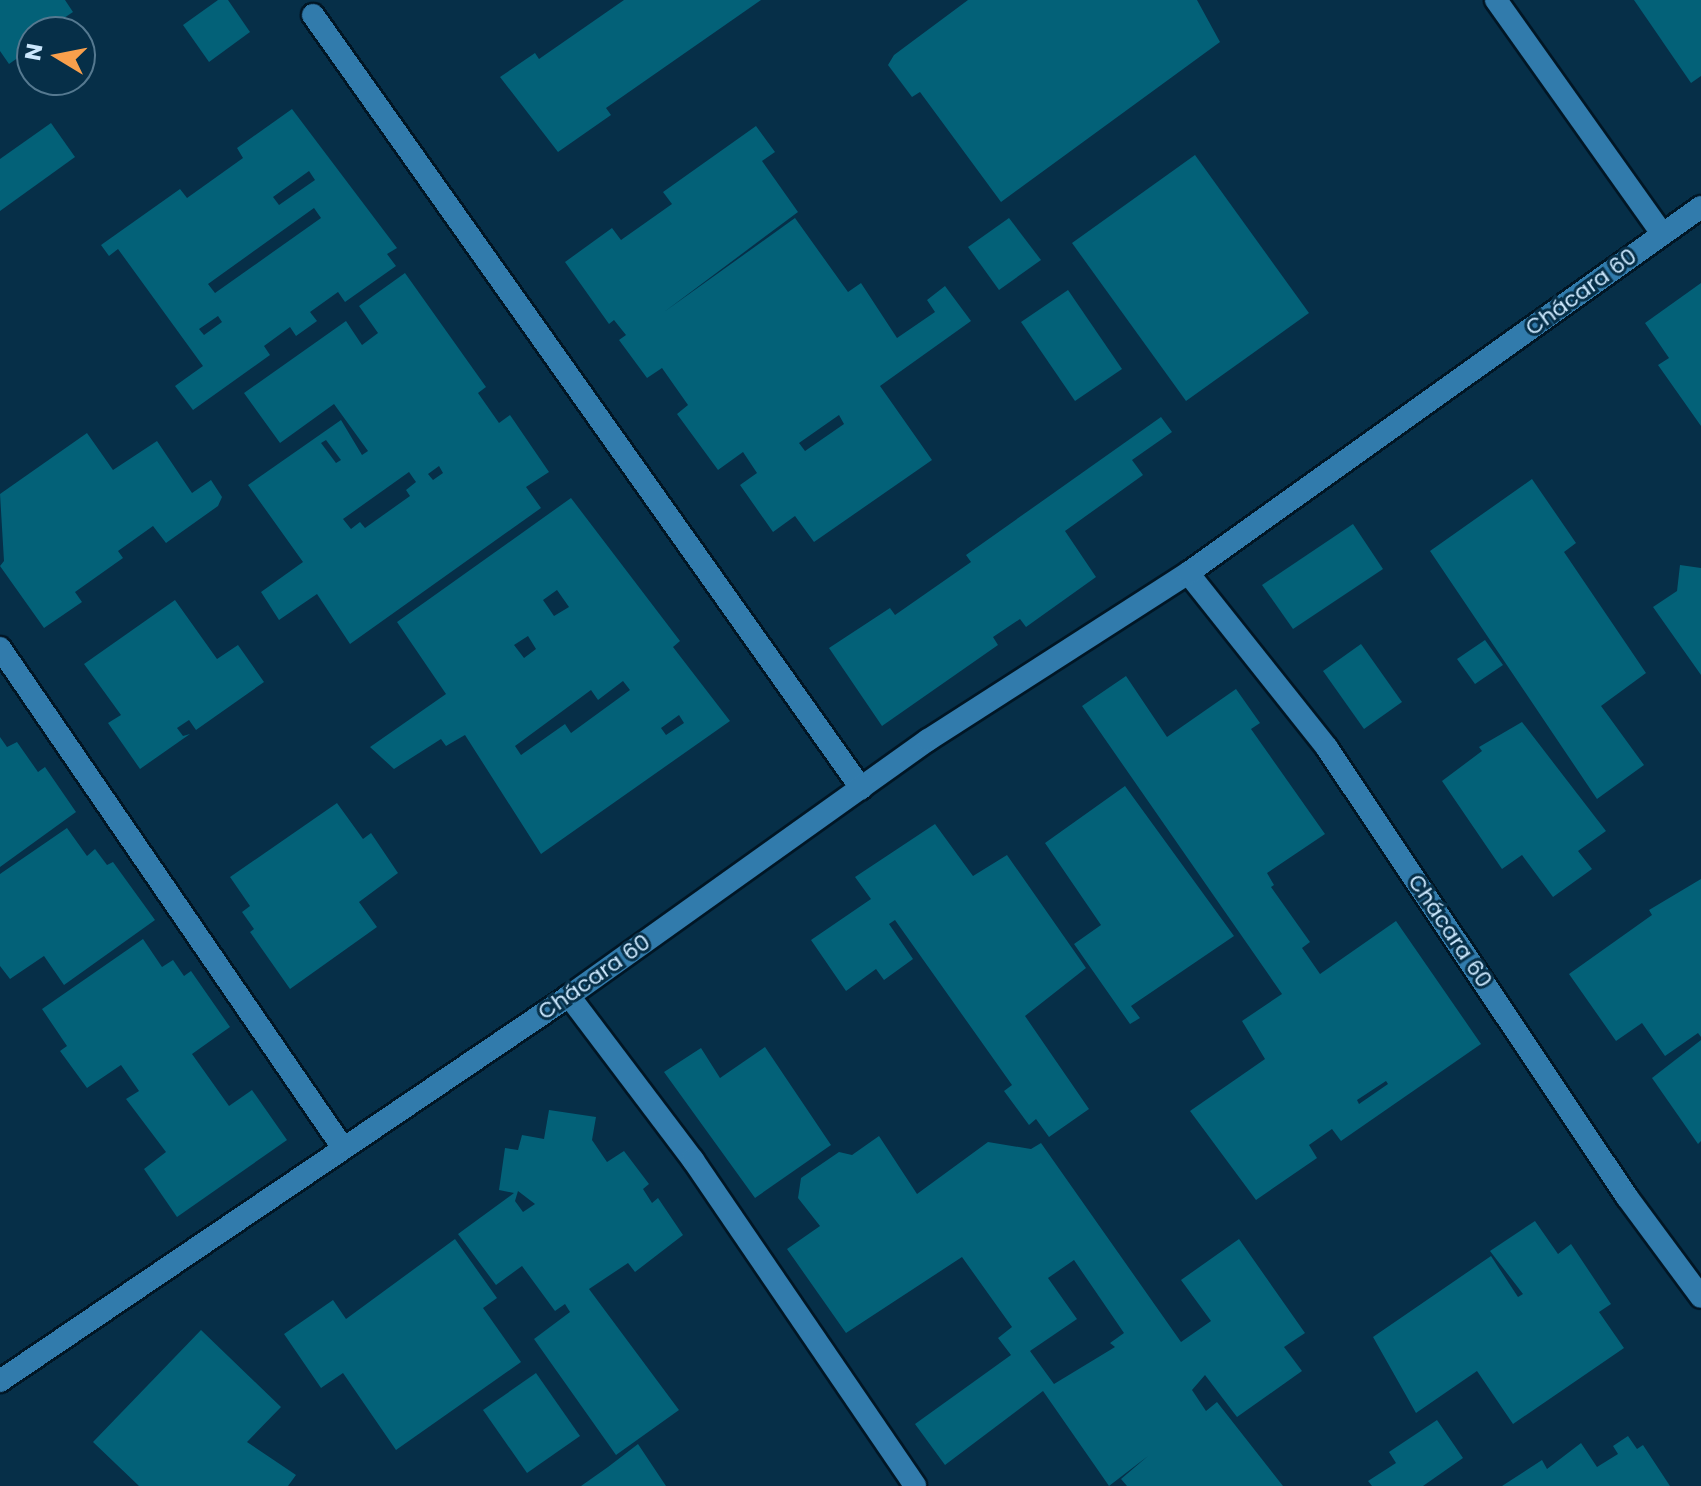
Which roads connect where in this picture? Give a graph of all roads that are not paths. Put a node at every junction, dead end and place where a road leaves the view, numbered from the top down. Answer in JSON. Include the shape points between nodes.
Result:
{"nodes":[{"id":1,"x":1496,"y":0,"type":"edge"},
{"id":2,"x":313,"y":15,"type":"dead end"},
{"id":3,"x":1701,"y":207,"type":"edge"},
{"id":4,"x":1662,"y":234,"type":"junction"},
{"id":5,"x":1188,"y":573,"type":"junction"},
{"id":6,"x":0,"y":648,"type":"edge"},
{"id":7,"x":861,"y":788,"type":"junction"},
{"id":8,"x":569,"y":996,"type":"junction"},
{"id":9,"x":343,"y":1148,"type":"junction"},
{"id":10,"x":1701,"y":1297,"type":"edge"},
{"id":11,"x":0,"y":1381,"type":"edge"},
{"id":12,"x":915,"y":1486,"type":"edge"}],
"edges":[{"from":1,"to":4,"type":"street"},
{"from":2,"to":7,"type":"street"},
{"from":3,"to":4,"type":"street","name":"Chácara 60"},
{"from":4,"to":5,"type":"street","name":"Chácara 60"},
{"from":5,"to":7,"type":"street","name":"Chácara 60"},
{"from":5,"to":10,"type":"street","name":"Chácara 60","via":[[1327,748],[1627,1197]]},
{"from":6,"to":9,"type":"street"},
{"from":7,"to":8,"type":"street","name":"Chácara 60"},
{"from":8,"to":9,"type":"street","name":"Chácara 60"},
{"from":8,"to":12,"type":"street","via":[[693,1160]]},
{"from":9,"to":11,"type":"street","name":"Chácara 60"}]}
